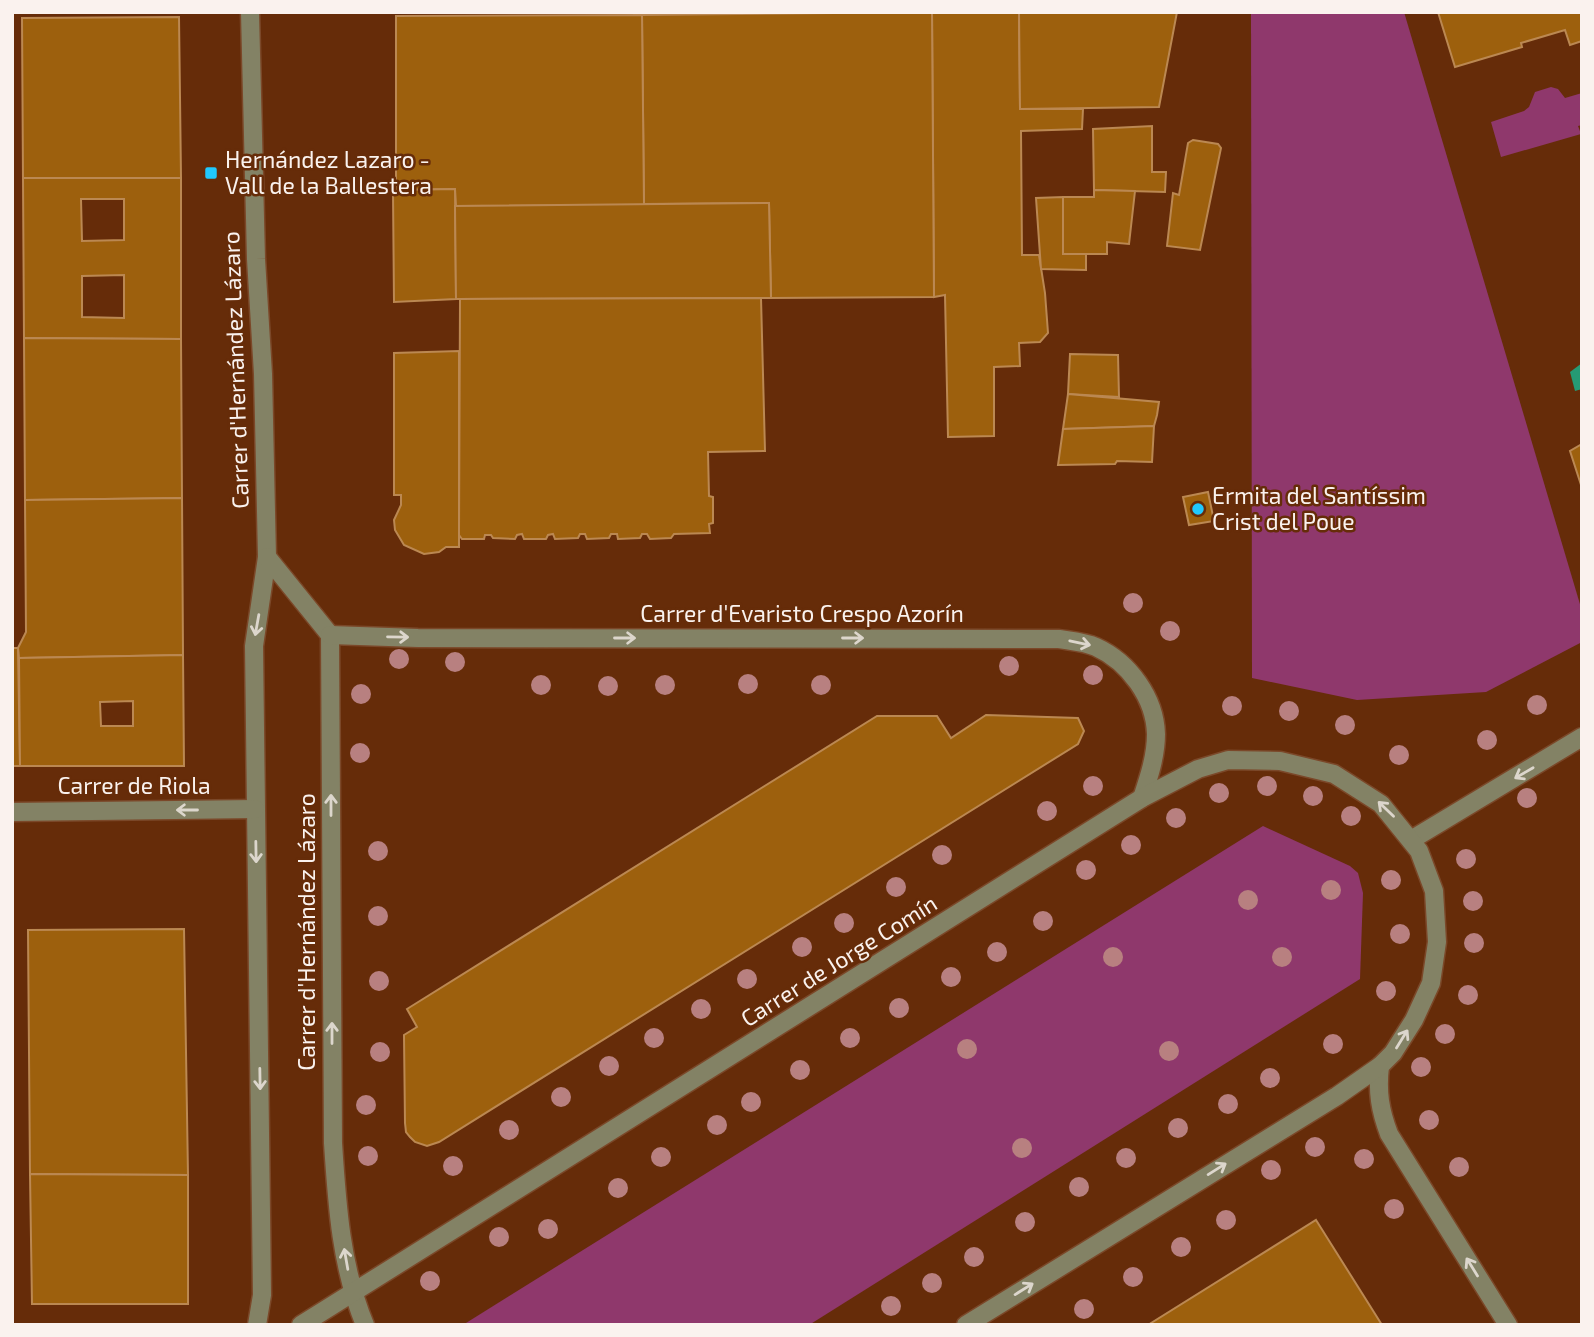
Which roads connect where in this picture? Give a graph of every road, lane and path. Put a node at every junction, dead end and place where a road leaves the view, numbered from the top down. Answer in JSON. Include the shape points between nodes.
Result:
{"nodes":[{"id":1,"x":250,"y":12,"type":"edge"},
{"id":2,"x":267,"y":557,"type":"junction"},
{"id":3,"x":330,"y":635,"type":"junction"},
{"id":4,"x":1582,"y":737,"type":"edge"},
{"id":5,"x":1142,"y":798,"type":"junction"},
{"id":6,"x":255,"y":809,"type":"junction"},
{"id":7,"x":12,"y":812,"type":"edge"},
{"id":8,"x":1411,"y":840,"type":"junction"},
{"id":9,"x":1380,"y":1066,"type":"junction"},
{"id":10,"x":354,"y":1292,"type":"junction"},
{"id":11,"x":257,"y":1325,"type":"edge"},
{"id":12,"x":301,"y":1325,"type":"edge"},
{"id":13,"x":365,"y":1325,"type":"edge"},
{"id":14,"x":966,"y":1325,"type":"edge"},
{"id":15,"x":1508,"y":1325,"type":"edge"}],
"edges":[{"from":1,"to":2,"type":"street","name":"Carrer d'Hernández Lázaro"},
{"from":2,"to":3,"type":"street"},
{"from":2,"to":6,"type":"street","name":"Carrer d'Hernández Lázaro","one_way":true,"via":[[254,646]]},
{"from":3,"to":5,"type":"street","name":"Carrer d'Evaristo Crespo Azorín","one_way":true,"via":[[1059,639],[1096,646],[1127,666],[1147,698],[1156,732]]},
{"from":10,"to":3,"type":"street","name":"Carrer d'Hernández Lázaro","one_way":true,"via":[[337,1209],[333,1143]]},
{"from":4,"to":8,"type":"street","one_way":true},
{"from":8,"to":5,"type":"street","name":"Carrer de Jorge Comín","one_way":true,"via":[[1381,804],[1334,774],[1280,761],[1228,760],[1198,769]]},
{"from":5,"to":10,"type":"street","name":"Carrer de Jorge Comín"},
{"from":6,"to":7,"type":"street","name":"Carrer de Riola","one_way":true},
{"from":6,"to":11,"type":"street","name":"Carrer d'Hernández Lázaro","one_way":true,"via":[[262,1282]]},
{"from":9,"to":8,"type":"street","name":"Carrer de Jorge Comín","one_way":true,"via":[[1414,1020],[1431,984],[1437,942],[1434,891]]},
{"from":14,"to":9,"type":"street","name":"Carrer de Jorge Comín","one_way":true},
{"from":15,"to":9,"type":"street","one_way":true,"via":[[1389,1134],[1377,1089]]},
{"from":10,"to":12,"type":"street","name":"Carrer de Jorge Comín"},
{"from":10,"to":13,"type":"street","name":"Carrer d'Hernández Lázaro"}]}
